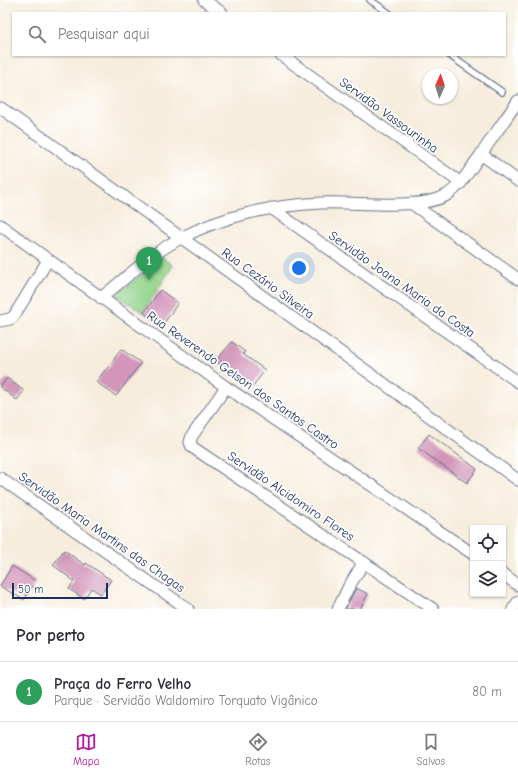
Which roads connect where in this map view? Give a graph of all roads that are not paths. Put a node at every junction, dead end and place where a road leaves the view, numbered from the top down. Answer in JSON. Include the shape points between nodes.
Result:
{"nodes":[{"id":1,"x":204,"y":0,"type":"edge"},
{"id":2,"x":370,"y":0,"type":"edge"},
{"id":3,"x":221,"y":12,"type":"edge"},
{"id":4,"x":388,"y":12,"type":"edge"},
{"id":5,"x":282,"y":56,"type":"edge"},
{"id":6,"x":450,"y":56,"type":"edge"},
{"id":7,"x":502,"y":92,"type":"dead end"},
{"id":8,"x":518,"y":101,"type":"edge"},
{"id":9,"x":1,"y":108,"type":"dead end"},
{"id":10,"x":481,"y":154,"type":"junction"},
{"id":11,"x":518,"y":181,"type":"edge"},
{"id":12,"x":460,"y":183,"type":"junction"},
{"id":13,"x":411,"y":203,"type":"junction"},
{"id":14,"x":270,"y":208,"type":"junction"},
{"id":15,"x":0,"y":225,"type":"edge"},
{"id":16,"x":181,"y":238,"type":"junction"},
{"id":17,"x":48,"y":260,"type":"junction"},
{"id":18,"x":518,"y":279,"type":"edge"},
{"id":19,"x":101,"y":298,"type":"junction"},
{"id":20,"x":0,"y":321,"type":"edge"},
{"id":21,"x":518,"y":382,"type":"edge"},
{"id":22,"x":226,"y":387,"type":"junction"},
{"id":23,"x":0,"y":478,"type":"edge"},
{"id":24,"x":518,"y":480,"type":"edge"},
{"id":25,"x":470,"y":552,"type":"edge"},
{"id":26,"x":364,"y":562,"type":"junction"},
{"id":27,"x":506,"y":576,"type":"edge"},
{"id":28,"x":518,"y":585,"type":"edge"},
{"id":29,"x":518,"y":602,"type":"edge"},
{"id":30,"x":188,"y":609,"type":"edge"},
{"id":31,"x":338,"y":609,"type":"edge"},
{"id":32,"x":432,"y":609,"type":"edge"},
{"id":33,"x":513,"y":609,"type":"edge"}],
"edges":[{"from":1,"to":3,"type":"street"},
{"from":2,"to":4,"type":"lane"},
{"from":5,"to":12,"type":"street","name":"Servidão Vassourinha"},
{"from":6,"to":7,"type":"lane"},
{"from":8,"to":10,"type":"street"},
{"from":9,"to":16,"type":"street","name":"Rua Cezário Silveira"},
{"from":10,"to":11,"type":"street"},
{"from":10,"to":12,"type":"street"},
{"from":12,"to":13,"type":"street","via":[[447,195]]},
{"from":13,"to":14,"type":"street","via":[[321,203]]},
{"from":13,"to":18,"type":"street"},
{"from":14,"to":16,"type":"street","via":[[222,221]]},
{"from":14,"to":21,"type":"street","name":"Servidão Joana Maria da Costa"},
{"from":15,"to":17,"type":"street","name":"Rua Reverendo Gelson dos Santos Castro"},
{"from":16,"to":19,"type":"street"},
{"from":16,"to":24,"type":"street","name":"Rua Cezário Silveira"},
{"from":17,"to":19,"type":"street","name":"Rua Reverendo Gelson dos Santos Castro"},
{"from":17,"to":20,"type":"street","via":[[14,316]]},
{"from":19,"to":22,"type":"street","name":"Rua Reverendo Gelson dos Santos Castro"},
{"from":22,"to":25,"type":"street","name":"Rua Reverendo Gelson dos Santos Castro"},
{"from":22,"to":26,"type":"street","name":"Servidão Alcidomiro Flores","via":[[192,436],[192,447]]},
{"from":23,"to":30,"type":"street","name":"Servidão Maria Martins das Chagas"},
{"from":26,"to":31,"type":"street"},
{"from":26,"to":32,"type":"street","name":"Servidão Alcidomiro Flores"},
{"from":27,"to":28,"type":"street"},
{"from":29,"to":33,"type":"street"}]}
